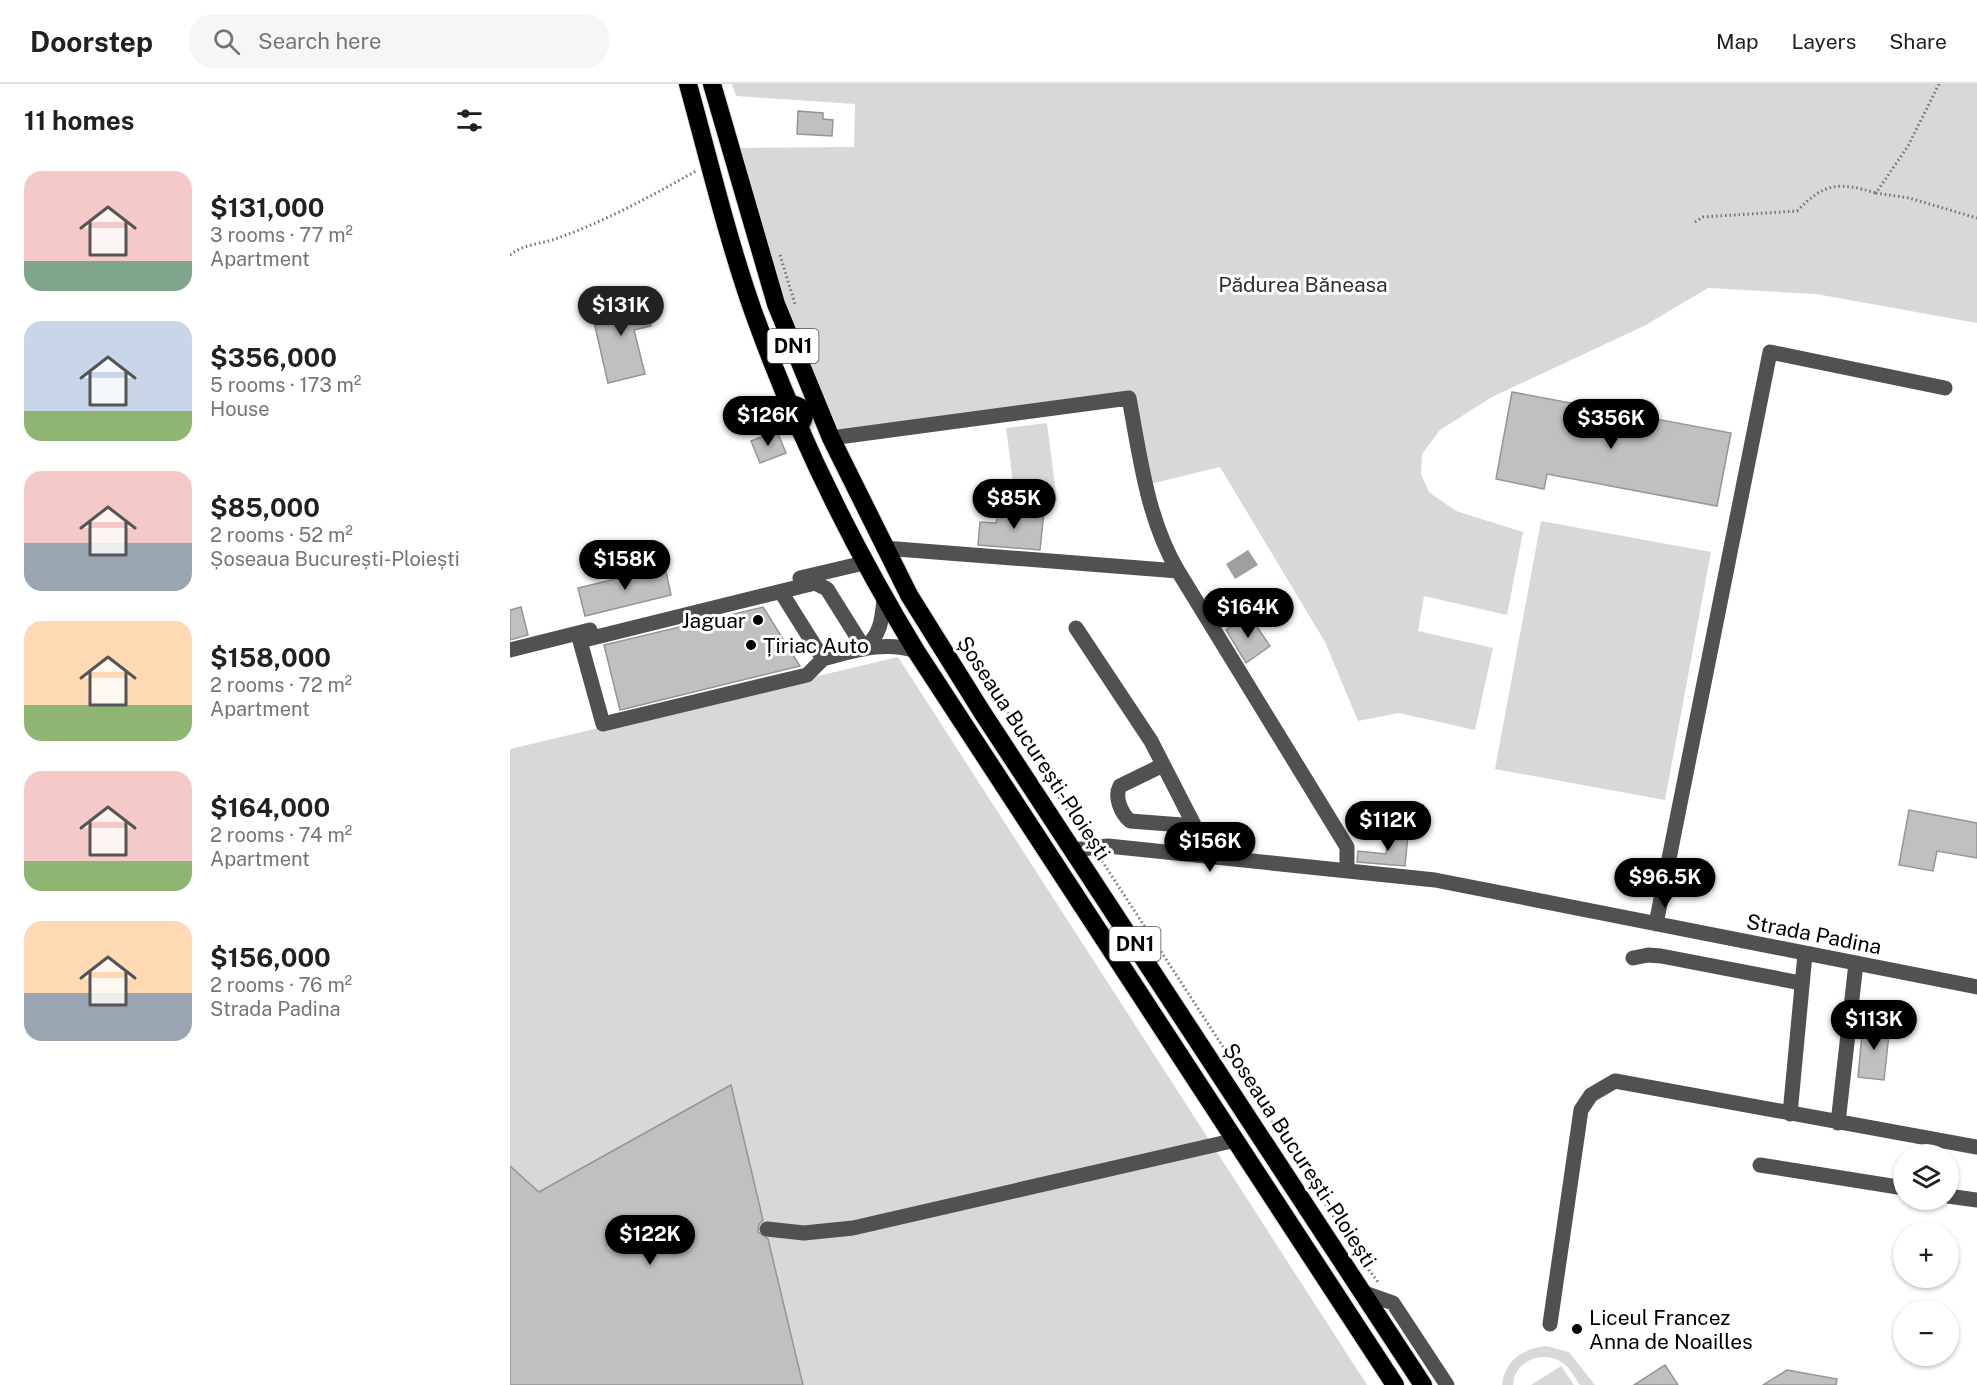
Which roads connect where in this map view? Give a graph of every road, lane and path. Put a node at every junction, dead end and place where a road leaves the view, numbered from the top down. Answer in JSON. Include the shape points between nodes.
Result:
{"nodes":[{"id":1,"x":688,"y":84,"type":"edge"},
{"id":2,"x":712,"y":84,"type":"edge"},
{"id":3,"x":1939,"y":84,"type":"edge"},
{"id":4,"x":710,"y":164,"type":"junction"},
{"id":5,"x":1876,"y":193,"type":"junction"},
{"id":6,"x":1977,"y":218,"type":"edge"},
{"id":7,"x":1695,"y":222,"type":"dead end"},
{"id":8,"x":780,"y":253,"type":"dead end"},
{"id":9,"x":510,"y":255,"type":"edge"},
{"id":10,"x":796,"y":307,"type":"dead end"},
{"id":11,"x":1945,"y":388,"type":"dead end"},
{"id":12,"x":831,"y":438,"type":"junction"},
{"id":13,"x":884,"y":548,"type":"junction"},
{"id":14,"x":864,"y":562,"type":"junction"},
{"id":15,"x":1178,"y":571,"type":"junction"},
{"id":16,"x":781,"y":592,"type":"junction"},
{"id":17,"x":884,"y":599,"type":"junction"},
{"id":18,"x":1076,"y":628,"type":"dead end"},
{"id":19,"x":864,"y":648,"type":"junction"},
{"id":20,"x":510,"y":650,"type":"edge"},
{"id":21,"x":916,"y":651,"type":"junction"},
{"id":22,"x":823,"y":659,"type":"junction"},
{"id":23,"x":990,"y":692,"type":"dead end"},
{"id":24,"x":1163,"y":765,"type":"junction"},
{"id":25,"x":1195,"y":826,"type":"junction"},
{"id":26,"x":1093,"y":847,"type":"junction"},
{"id":27,"x":1073,"y":850,"type":"junction"},
{"id":28,"x":1210,"y":856,"type":"junction"},
{"id":29,"x":1347,"y":869,"type":"junction"},
{"id":30,"x":1656,"y":924,"type":"junction"},
{"id":31,"x":1805,"y":954,"type":"junction"},
{"id":32,"x":1633,"y":958,"type":"dead end"},
{"id":33,"x":1856,"y":963,"type":"junction"},
{"id":34,"x":1801,"y":983,"type":"junction"},
{"id":35,"x":1977,"y":987,"type":"edge"},
{"id":36,"x":1790,"y":1114,"type":"junction"},
{"id":37,"x":1838,"y":1123,"type":"junction"},
{"id":38,"x":1236,"y":1140,"type":"junction"},
{"id":39,"x":1977,"y":1147,"type":"edge"},
{"id":40,"x":1760,"y":1165,"type":"dead end"},
{"id":41,"x":1893,"y":1186,"type":"edge"},
{"id":42,"x":1959,"y":1198,"type":"edge"},
{"id":43,"x":1977,"y":1200,"type":"edge"},
{"id":44,"x":767,"y":1229,"type":"dead end"},
{"id":45,"x":1345,"y":1234,"type":"dead end"},
{"id":46,"x":1365,"y":1264,"type":"dead end"},
{"id":47,"x":1385,"y":1286,"type":"dead end"},
{"id":48,"x":1362,"y":1292,"type":"junction"},
{"id":49,"x":1550,"y":1324,"type":"dead end"},
{"id":50,"x":1395,"y":1385,"type":"edge"},
{"id":51,"x":1423,"y":1385,"type":"edge"},
{"id":52,"x":1447,"y":1385,"type":"edge"}],
"edges":[{"from":1,"to":4,"type":"highway","number":"DN1"},
{"from":2,"to":12,"type":"highway","name":"Șoseaua București-Ploiești","number":"DN1","via":[[776,304]]},
{"from":3,"to":5,"type":"path","via":[[1908,146]]},
{"from":4,"to":9,"type":"path","via":[[638,204]]},
{"from":4,"to":14,"type":"highway","number":"DN1","via":[[753,310],[796,418]]},
{"from":5,"to":6,"type":"path","via":[[1909,198]]},
{"from":5,"to":7,"type":"path","via":[[1848,185],[1815,193],[1797,211],[1703,217]]},
{"from":8,"to":10,"type":"path"},
{"from":11,"to":30,"type":"street","via":[[1770,352]]},
{"from":12,"to":13,"type":"highway","name":"Șoseaua București-Ploiești","number":"DN1"},
{"from":12,"to":15,"type":"street","via":[[1129,398],[1163,546]]},
{"from":13,"to":15,"type":"street"},
{"from":13,"to":27,"type":"highway","name":"Șoseaua București-Ploiești","number":"DN1","via":[[982,712]]},
{"from":14,"to":17,"type":"highway","number":"DN1"},
{"from":14,"to":20,"type":"street"},
{"from":15,"to":29,"type":"street","via":[[1347,847]]},
{"from":16,"to":19,"type":"street","via":[[814,583],[823,585]]},
{"from":16,"to":22,"type":"street"},
{"from":16,"to":22,"type":"street","via":[[580,641],[603,724],[807,675]]},
{"from":17,"to":19,"type":"street","via":[[879,629]]},
{"from":17,"to":21,"type":"highway","number":"DN1"},
{"from":18,"to":24,"type":"street"},
{"from":19,"to":21,"type":"street","via":[[897,646]]},
{"from":19,"to":22,"type":"street"},
{"from":21,"to":38,"type":"highway","number":"DN1"},
{"from":23,"to":26,"type":"path","via":[[1036,755],[1044,774]]},
{"from":24,"to":25,"type":"street"},
{"from":24,"to":25,"type":"street","via":[[1120,786],[1117,794],[1123,814],[1130,821]]},
{"from":25,"to":28,"type":"street"},
{"from":26,"to":27,"type":"street","name":"Strada Padina"},
{"from":26,"to":28,"type":"street","name":"Strada Padina"},
{"from":26,"to":45,"type":"path"},
{"from":27,"to":48,"type":"highway","name":"Șoseaua București-Ploiești","number":"DN1"},
{"from":28,"to":29,"type":"street","name":"Strada Padina"},
{"from":29,"to":30,"type":"street","name":"Strada Padina","via":[[1435,880]]},
{"from":30,"to":31,"type":"street","name":"Strada Padina"},
{"from":31,"to":33,"type":"street","name":"Strada Padina"},
{"from":31,"to":34,"type":"street"},
{"from":32,"to":34,"type":"street","via":[[1661,956]]},
{"from":33,"to":35,"type":"street","name":"Strada Padina"},
{"from":33,"to":37,"type":"street"},
{"from":34,"to":36,"type":"street"},
{"from":36,"to":37,"type":"street"},
{"from":36,"to":49,"type":"street","via":[[1615,1081],[1591,1095],[1581,1110]]},
{"from":37,"to":39,"type":"street"},
{"from":38,"to":44,"type":"street","via":[[853,1228],[804,1233]]},
{"from":38,"to":50,"type":"highway","number":"DN1"},
{"from":40,"to":41,"type":"street"},
{"from":42,"to":43,"type":"street"},
{"from":46,"to":47,"type":"path","via":[[1377,1282]]},
{"from":48,"to":51,"type":"highway","name":"Șoseaua București-Ploiești","number":"DN1"},
{"from":48,"to":52,"type":"street","via":[[1393,1303]]}]}
